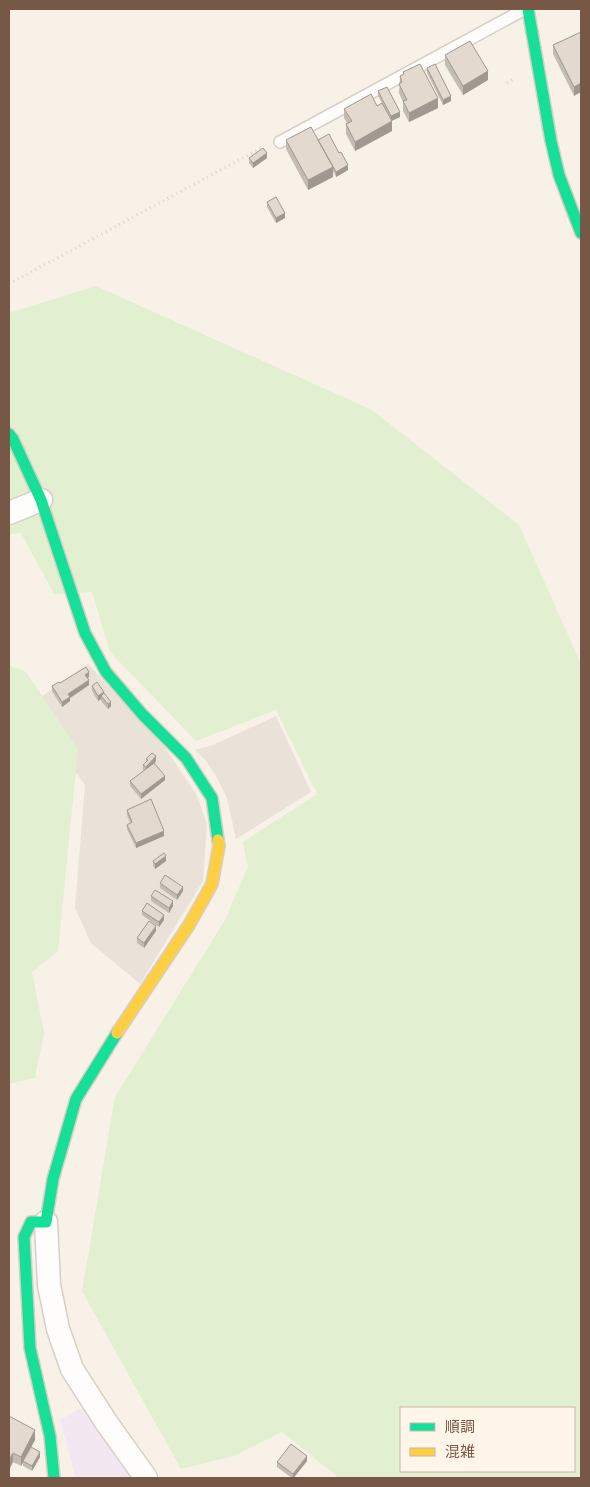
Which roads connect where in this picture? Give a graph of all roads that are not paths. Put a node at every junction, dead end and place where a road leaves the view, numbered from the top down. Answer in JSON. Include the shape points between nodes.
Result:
{"nodes":[{"id":1,"x":527,"y":9,"type":"edge"},
{"id":2,"x":280,"y":142,"type":"road end"},
{"id":3,"x":581,"y":233,"type":"edge"},
{"id":4,"x":9,"y":434,"type":"edge"},
{"id":5,"x":41,"y":500,"type":"junction"},
{"id":6,"x":9,"y":513,"type":"edge"},
{"id":7,"x":46,"y":1222,"type":"junction"},
{"id":8,"x":54,"y":1478,"type":"edge"},
{"id":9,"x":146,"y":1478,"type":"edge"}],
"edges":[{"from":1,"to":2,"type":"lane"},
{"from":1,"to":3,"type":"street","via":[[559,175]]},
{"from":4,"to":5,"type":"street"},
{"from":5,"to":6,"type":"street"},
{"from":5,"to":7,"type":"street","via":[[85,632],[106,672],[186,758],[212,798],[219,846],[212,884],[189,925],[76,1099],[53,1179]]},
{"from":7,"to":8,"type":"street","via":[[31,1222],[24,1237],[24,1247],[30,1348],[50,1436]]},
{"from":7,"to":9,"type":"street","via":[[49,1285],[58,1329],[72,1369]]}]}
